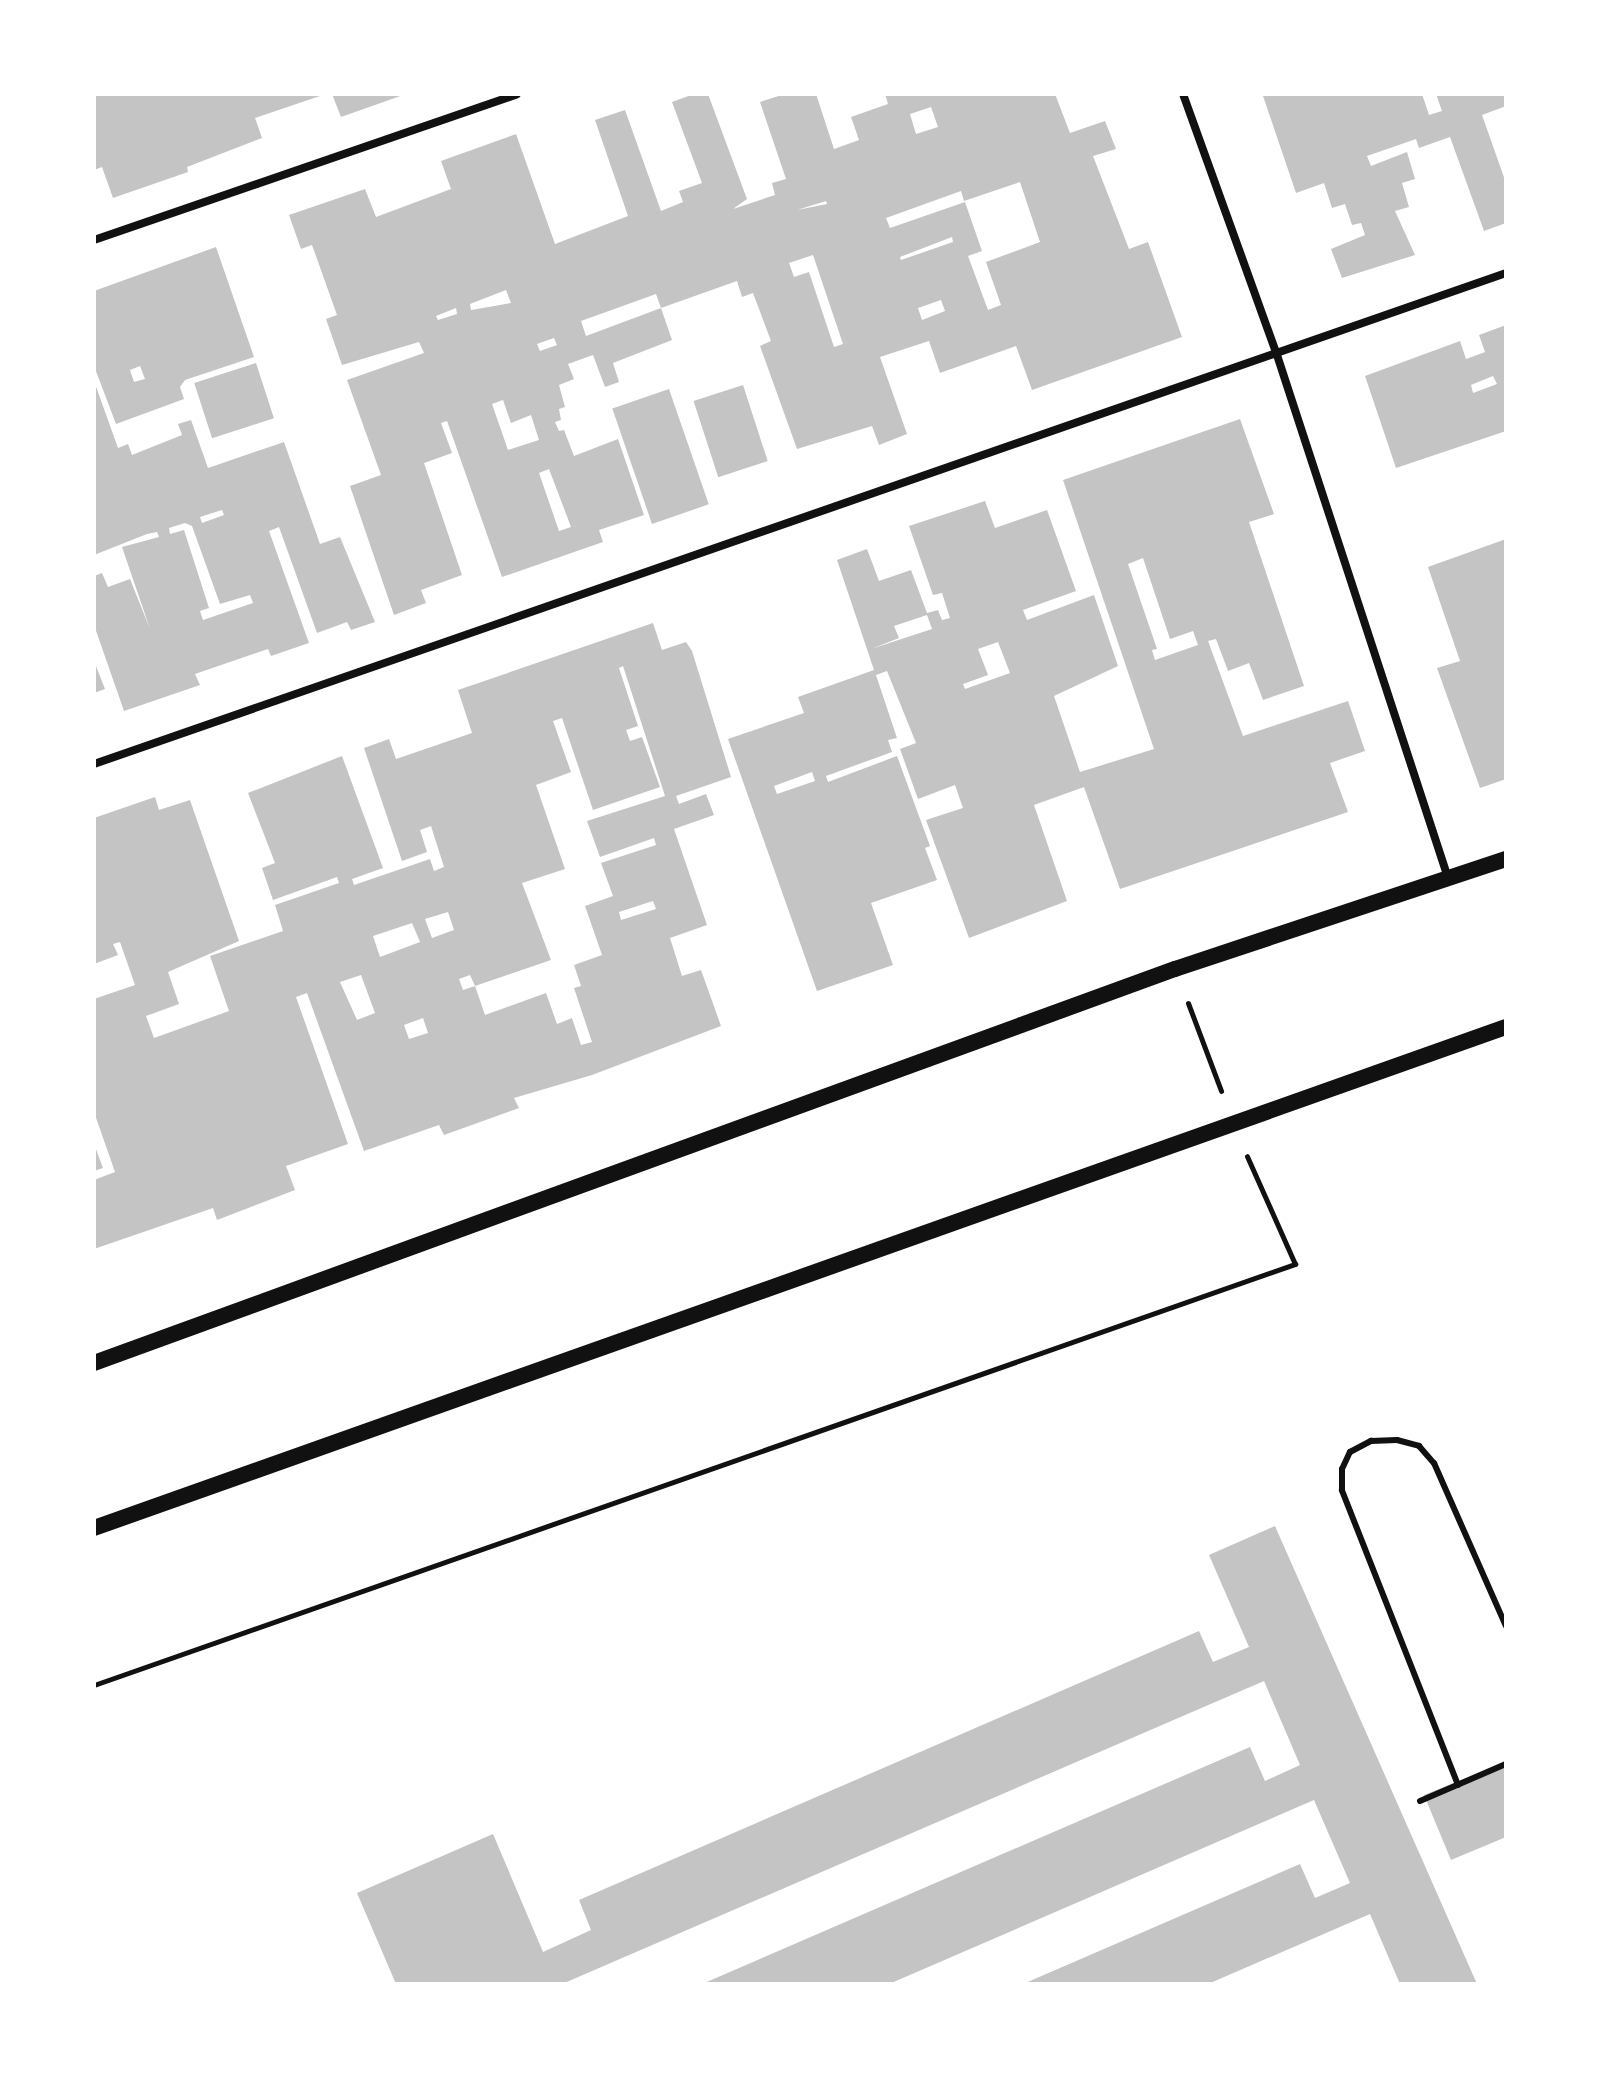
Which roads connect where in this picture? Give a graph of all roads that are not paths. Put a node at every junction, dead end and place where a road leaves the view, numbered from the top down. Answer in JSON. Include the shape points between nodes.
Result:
{"nodes":[{"id":1,"x":517,"y":94,"type":"edge"},
{"id":2,"x":1183,"y":94,"type":"edge"},
{"id":3,"x":94,"y":240,"type":"edge"},
{"id":4,"x":1506,"y":273,"type":"edge"},
{"id":5,"x":1277,"y":355,"type":"junction"},
{"id":6,"x":94,"y":764,"type":"edge"},
{"id":7,"x":1506,"y":859,"type":"edge"},
{"id":8,"x":1448,"y":879,"type":"junction"},
{"id":9,"x":1506,"y":1027,"type":"edge"},
{"id":10,"x":94,"y":1363,"type":"edge"},
{"id":11,"x":94,"y":1528,"type":"edge"},
{"id":12,"x":1506,"y":1626,"type":"edge"},
{"id":13,"x":1506,"y":1764,"type":"edge"},
{"id":14,"x":1458,"y":1785,"type":"junction"},
{"id":15,"x":1420,"y":1801,"type":"dead end"}],
"edges":[{"from":1,"to":3,"type":"street"},
{"from":2,"to":5,"type":"street"},
{"from":4,"to":5,"type":"street"},
{"from":5,"to":6,"type":"street"},
{"from":5,"to":8,"type":"street"},
{"from":7,"to":8,"type":"main road"},
{"from":8,"to":10,"type":"main road","via":[[1175,969]]},
{"from":9,"to":11,"type":"main road"},
{"from":12,"to":14,"type":"lane","via":[[1434,1463],[1419,1446],[1371,1441],[1350,1452],[1342,1469],[1342,1490]]},
{"from":13,"to":14,"type":"lane"},
{"from":14,"to":15,"type":"lane"}]}
